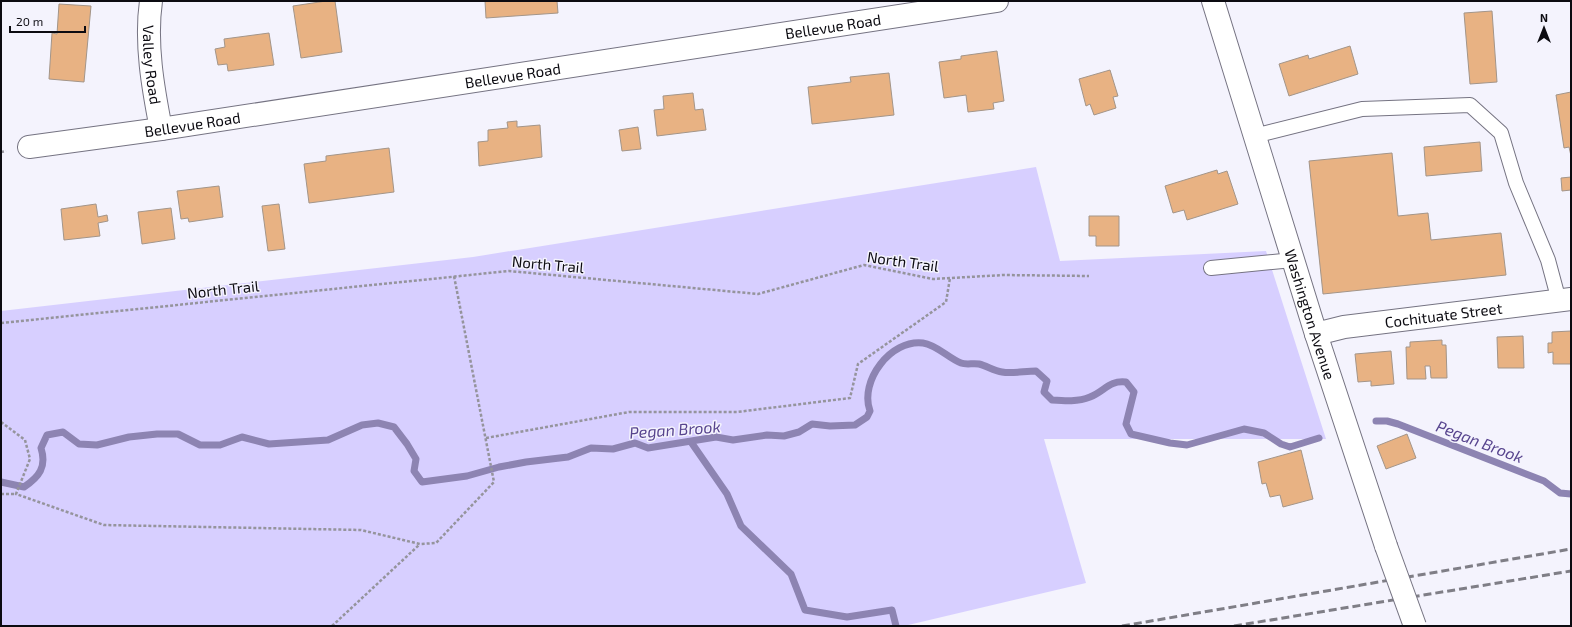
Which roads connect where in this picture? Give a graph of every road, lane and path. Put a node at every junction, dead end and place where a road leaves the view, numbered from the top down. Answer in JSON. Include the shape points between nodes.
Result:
{"nodes":[{"id":1,"x":151,"y":1,"type":"edge"},
{"id":2,"x":997,"y":1,"type":"edge"},
{"id":3,"x":1213,"y":1,"type":"edge"},
{"id":4,"x":161,"y":129,"type":"junction"},
{"id":5,"x":1254,"y":136,"type":"junction"},
{"id":6,"x":28,"y":147,"type":"dead end"},
{"id":7,"x":1293,"y":260,"type":"junction"},
{"id":8,"x":1211,"y":268,"type":"dead end"},
{"id":9,"x":454,"y":276,"type":"junction"},
{"id":10,"x":1089,"y":276,"type":"dead end"},
{"id":11,"x":950,"y":278,"type":"junction"},
{"id":12,"x":1565,"y":300,"type":"edge"},
{"id":13,"x":1,"y":323,"type":"edge"},
{"id":14,"x":1316,"y":334,"type":"junction"},
{"id":15,"x":1,"y":422,"type":"edge"},
{"id":16,"x":486,"y":438,"type":"junction"},
{"id":17,"x":16,"y":492,"type":"junction"},
{"id":18,"x":1,"y":494,"type":"edge"},
{"id":19,"x":420,"y":544,"type":"junction"},
{"id":20,"x":332,"y":626,"type":"edge"},
{"id":21,"x":1415,"y":626,"type":"edge"}],
"edges":[{"from":1,"to":4,"type":"street","name":"Valley Road","via":[[149,45]]},
{"from":2,"to":4,"type":"street","name":"Bellevue Road"},
{"from":3,"to":5,"type":"street","name":"Washington Avenue"},
{"from":4,"to":6,"type":"street","name":"Bellevue Road"},
{"from":5,"to":7,"type":"street","name":"Washington Avenue"},
{"from":5,"to":12,"type":"lane","via":[[1362,109],[1470,105],[1501,133],[1516,183]]},
{"from":7,"to":8,"type":"lane"},
{"from":7,"to":14,"type":"street","name":"Washington Avenue"},
{"from":9,"to":11,"type":"path","name":"North Trail","via":[[509,270],[758,294],[864,265],[933,279]]},
{"from":9,"to":13,"type":"path","name":"North Trail"},
{"from":9,"to":16,"type":"path"},
{"from":10,"to":11,"type":"path","name":"North Trail","via":[[1004,275]]},
{"from":11,"to":16,"type":"path","via":[[946,302],[858,364],[850,398],[737,412],[629,412]]},
{"from":12,"to":14,"type":"street","name":"Cochituate Street","via":[[1344,327]]},
{"from":14,"to":21,"type":"street","name":"Washington Avenue","bridge":true},
{"from":15,"to":17,"type":"path","via":[[25,440],[30,460]]},
{"from":16,"to":19,"type":"path","via":[[494,482],[436,543]]},
{"from":17,"to":18,"type":"path"},
{"from":17,"to":19,"type":"path","via":[[104,525],[361,530]]},
{"from":19,"to":20,"type":"path"}]}
